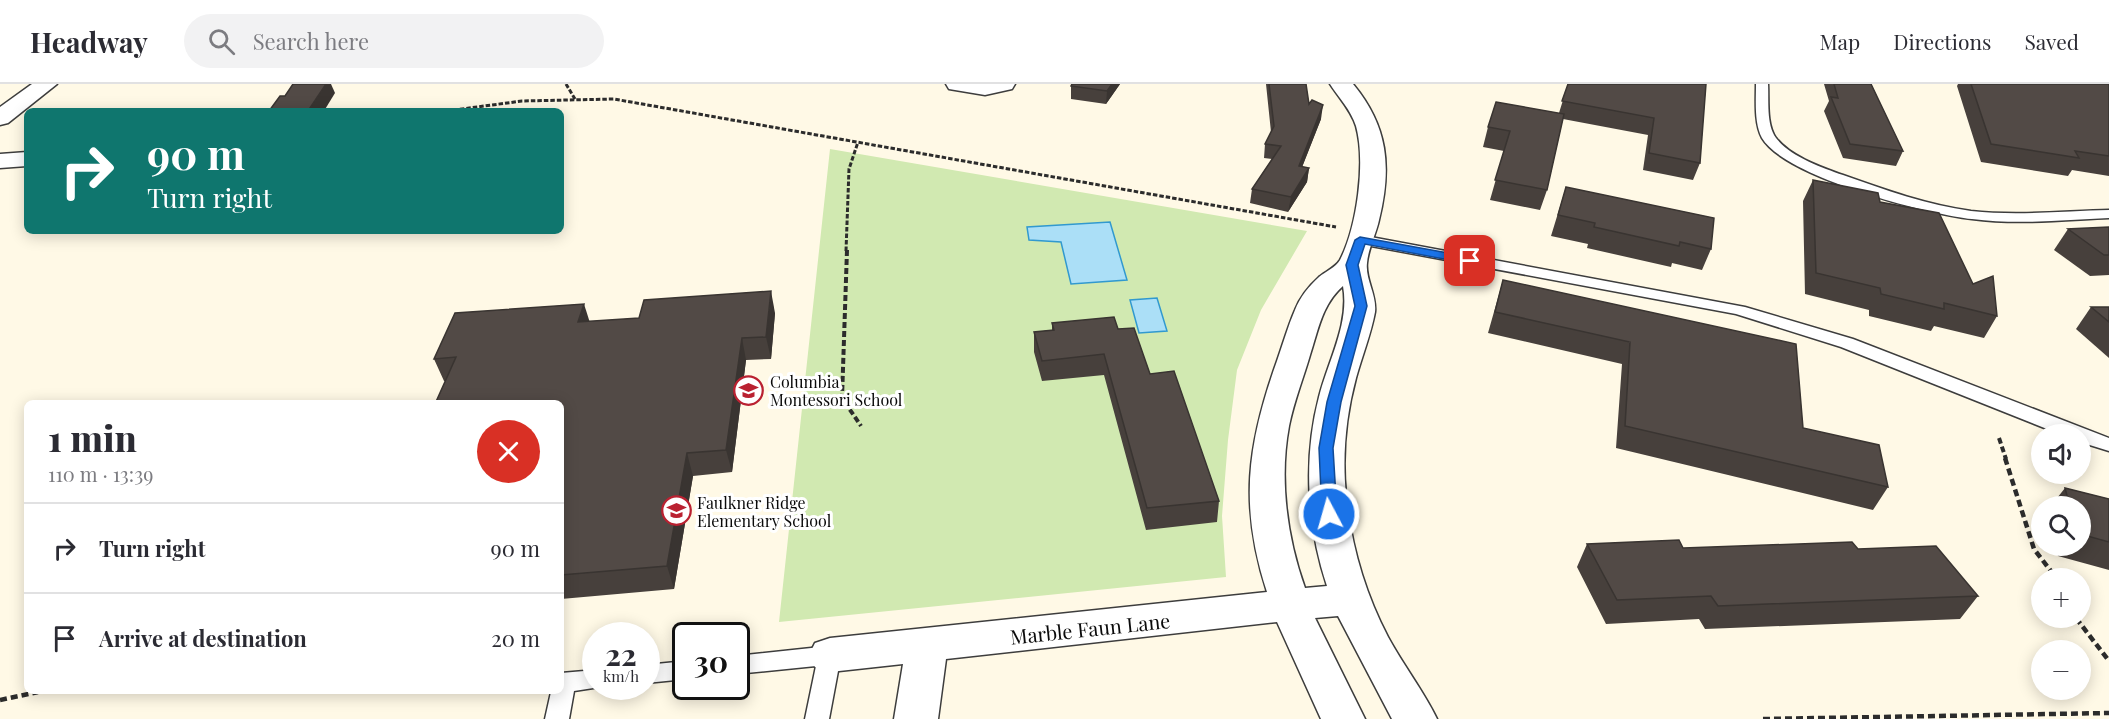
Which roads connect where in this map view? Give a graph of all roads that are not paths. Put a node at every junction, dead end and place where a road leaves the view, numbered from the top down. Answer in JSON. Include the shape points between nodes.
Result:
{"nodes":[{"id":1,"x":46,"y":84,"type":"edge"},
{"id":2,"x":957,"y":84,"type":"edge"},
{"id":3,"x":1004,"y":84,"type":"edge"},
{"id":4,"x":1341,"y":84,"type":"edge"},
{"id":5,"x":1762,"y":84,"type":"edge"},
{"id":6,"x":0,"y":117,"type":"edge"},
{"id":7,"x":24,"y":159,"type":"edge"},
{"id":8,"x":0,"y":161,"type":"edge"},
{"id":9,"x":2109,"y":214,"type":"edge"},
{"id":10,"x":1359,"y":245,"type":"junction"},
{"id":11,"x":2052,"y":424,"type":"edge"},
{"id":12,"x":2091,"y":439,"type":"edge"},
{"id":13,"x":2109,"y":445,"type":"edge"},
{"id":14,"x":1349,"y":599,"type":"junction"},
{"id":15,"x":1290,"y":606,"type":"junction"},
{"id":16,"x":927,"y":645,"type":"junction"},
{"id":17,"x":830,"y":655,"type":"junction"},
{"id":18,"x":750,"y":664,"type":"edge"},
{"id":19,"x":582,"y":680,"type":"edge"},
{"id":20,"x":564,"y":682,"type":"edge"},
{"id":21,"x":562,"y":694,"type":"edge"},
{"id":22,"x":557,"y":719,"type":"edge"},
{"id":23,"x":817,"y":719,"type":"edge"},
{"id":24,"x":915,"y":719,"type":"edge"},
{"id":25,"x":1343,"y":719,"type":"edge"},
{"id":26,"x":1415,"y":719,"type":"edge"}],
"edges":[{"from":1,"to":6,"type":"street"},
{"from":2,"to":3,"type":"street","via":[[985,88]]},
{"from":4,"to":10,"type":"street","via":[[1372,129],[1375,154]]},
{"from":5,"to":9,"type":"lane","via":[[1769,139],[1790,157],[1830,175],[1905,200],[1972,215]]},
{"from":7,"to":8,"type":"street"},
{"from":10,"to":11,"type":"lane","via":[[1768,317],[1847,343]]},
{"from":10,"to":14,"type":"street","via":[[1361,306],[1334,402],[1326,448],[1326,497]]},
{"from":10,"to":15,"type":"street","via":[[1317,295],[1271,432],[1266,485],[1273,545]]},
{"from":12,"to":13,"type":"lane"},
{"from":14,"to":15,"type":"street","name":"Marble Faun Lane"},
{"from":14,"to":26,"type":"street","via":[[1388,677]]},
{"from":15,"to":16,"type":"street","name":"Marble Faun Lane"},
{"from":15,"to":25,"type":"street"},
{"from":16,"to":17,"type":"street","name":"Marble Faun Lane"},
{"from":16,"to":24,"type":"street"},
{"from":17,"to":18,"type":"lane"},
{"from":17,"to":23,"type":"lane"},
{"from":19,"to":20,"type":"lane"},
{"from":21,"to":22,"type":"lane"}]}
